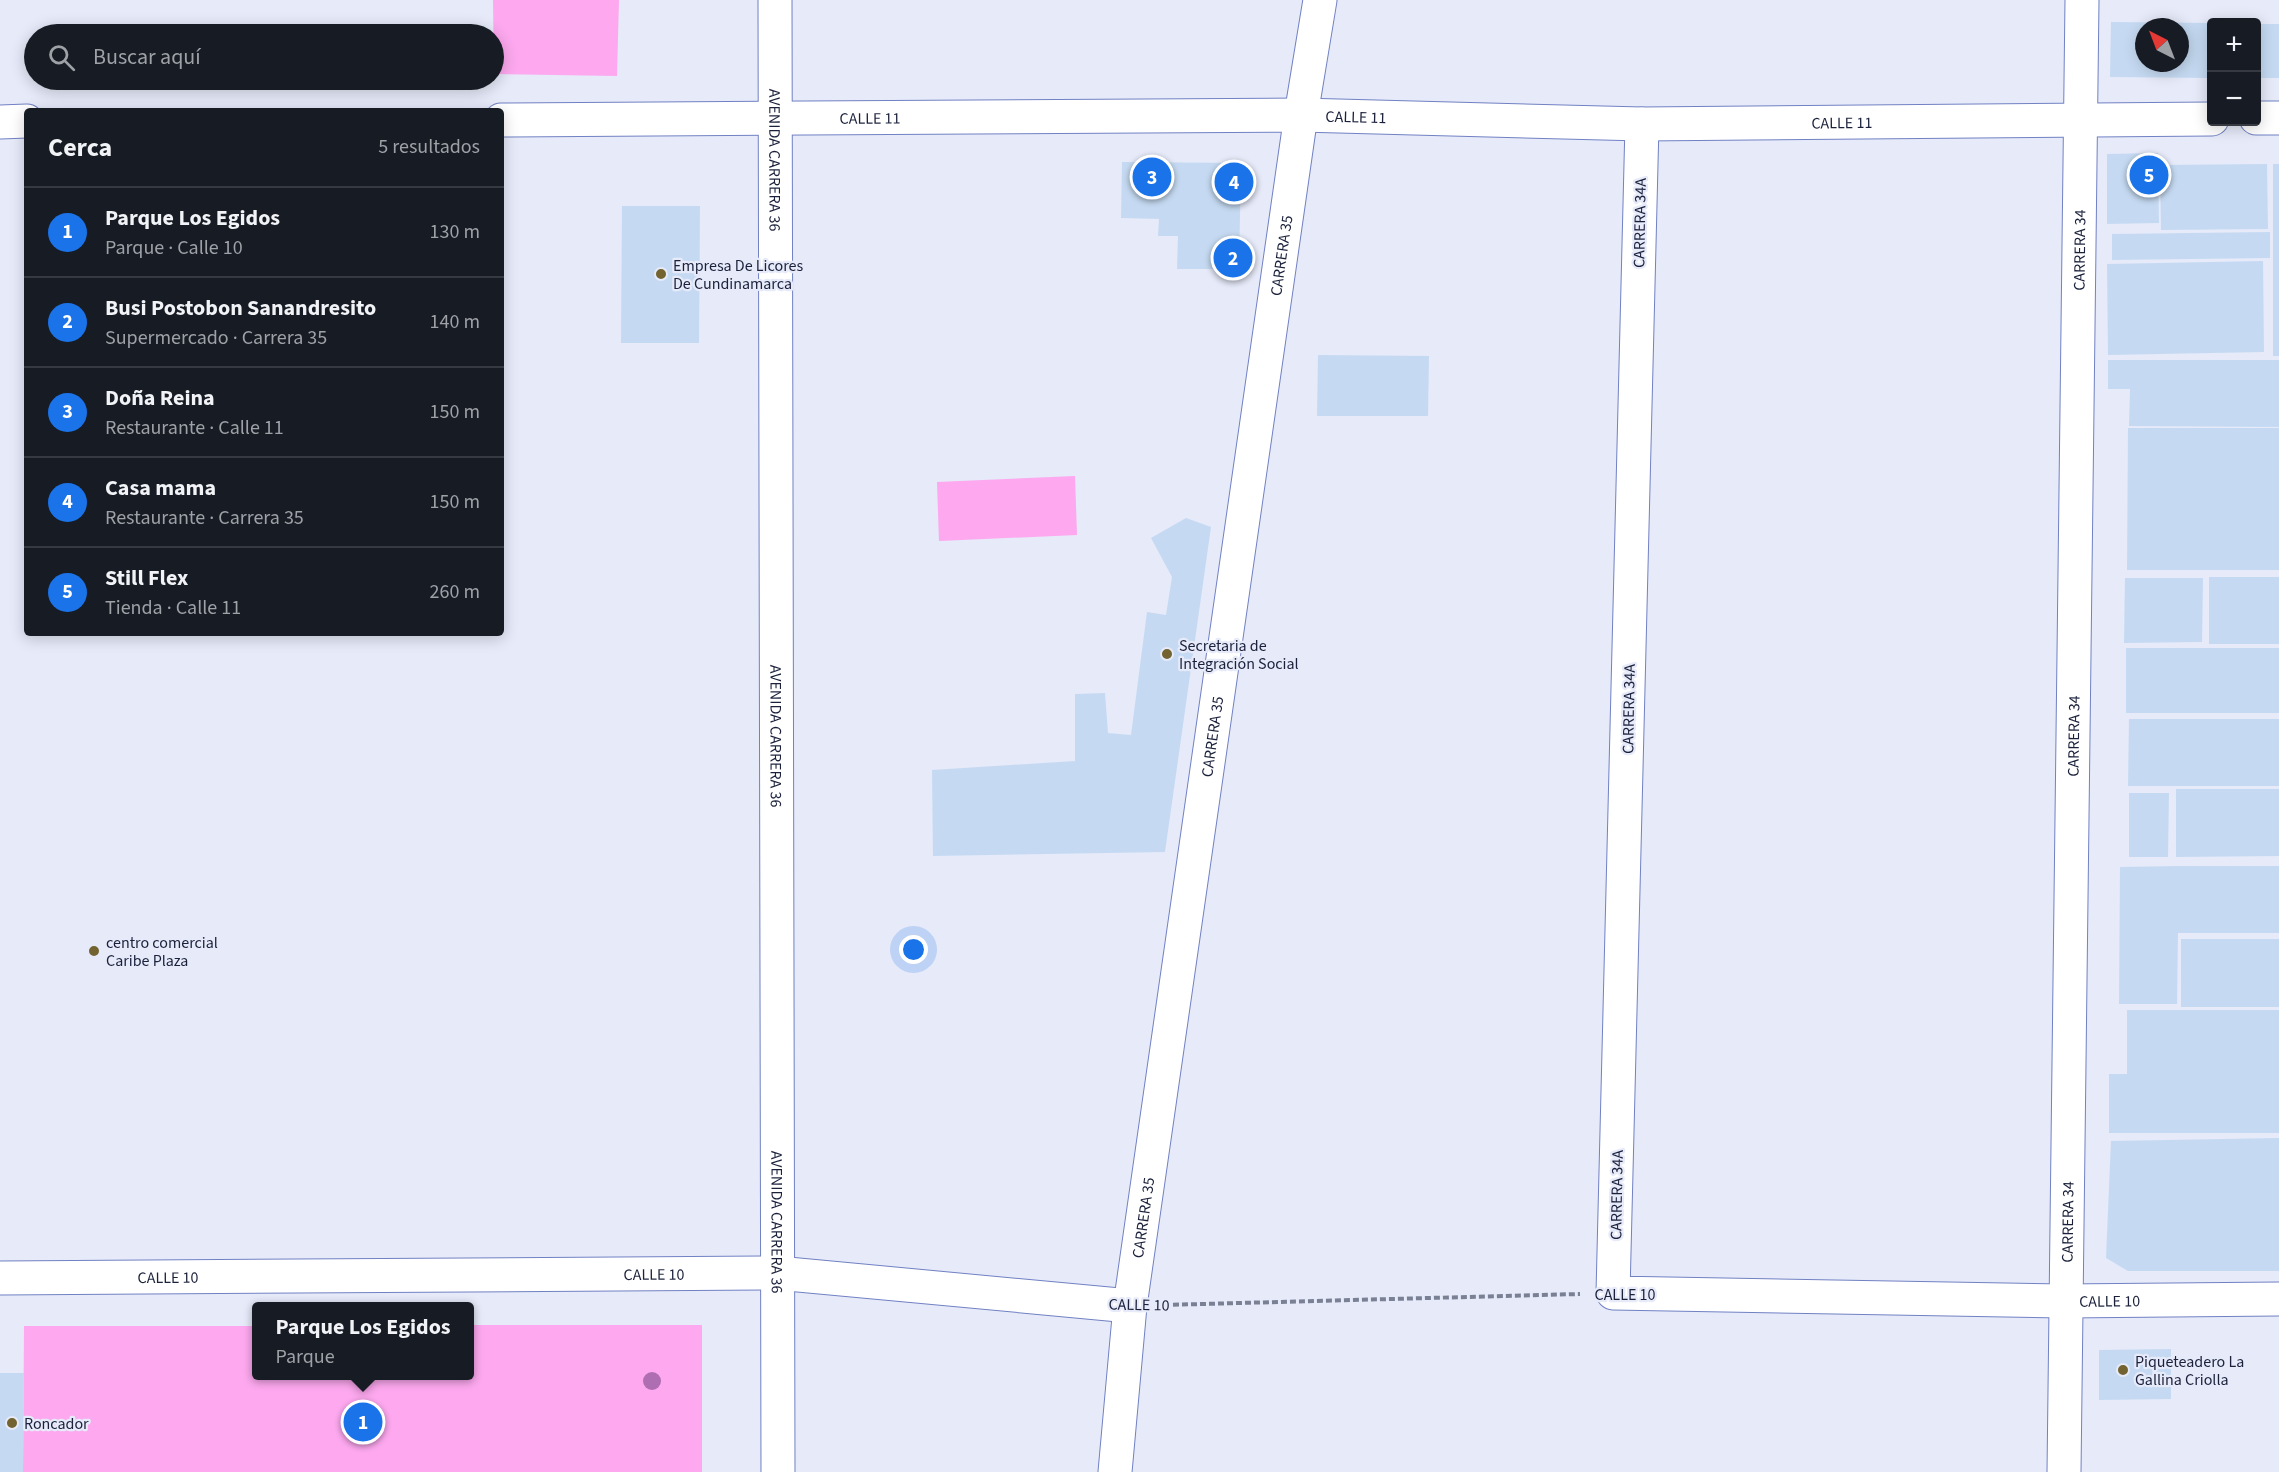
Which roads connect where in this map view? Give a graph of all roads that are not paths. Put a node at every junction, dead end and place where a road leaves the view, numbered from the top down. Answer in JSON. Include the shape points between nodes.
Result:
{"nodes":[{"id":1,"x":775,"y":0,"type":"edge"},
{"id":2,"x":1320,"y":0,"type":"edge"},
{"id":3,"x":2082,"y":0,"type":"edge"},
{"id":4,"x":1301,"y":116,"type":"junction"},
{"id":5,"x":2261,"y":118,"type":"edge"},
{"id":6,"x":2279,"y":118,"type":"edge"},
{"id":7,"x":2207,"y":119,"type":"edge"},
{"id":8,"x":504,"y":120,"type":"edge"},
{"id":9,"x":776,"y":120,"type":"junction"},
{"id":10,"x":2081,"y":120,"type":"junction"},
{"id":11,"x":0,"y":122,"type":"edge"},
{"id":12,"x":24,"y":122,"type":"edge"},
{"id":13,"x":1642,"y":124,"type":"junction"},
{"id":14,"x":777,"y":1273,"type":"junction"},
{"id":15,"x":0,"y":1278,"type":"edge"},
{"id":16,"x":1613,"y":1293,"type":"joint"},
{"id":17,"x":2279,"y":1299,"type":"edge"},
{"id":18,"x":2064,"y":1300,"type":"junction"},
{"id":19,"x":1130,"y":1306,"type":"junction"},
{"id":20,"x":778,"y":1472,"type":"edge"},
{"id":21,"x":1115,"y":1472,"type":"edge"},
{"id":22,"x":2064,"y":1472,"type":"edge"}],
"edges":[{"from":1,"to":9,"type":"street","name":"AVENIDA CARRERA 36"},
{"from":2,"to":4,"type":"street","name":"CARRERA 35"},
{"from":3,"to":10,"type":"street","name":"CARRERA 34"},
{"from":4,"to":9,"type":"street","name":"CALLE 11"},
{"from":4,"to":13,"type":"street","name":"CALLE 11"},
{"from":4,"to":19,"type":"street","name":"CARRERA 35"},
{"from":5,"to":6,"type":"street"},
{"from":7,"to":10,"type":"street","name":"CALLE 11"},
{"from":8,"to":9,"type":"street","name":"CALLE 11"},
{"from":9,"to":14,"type":"street","name":"AVENIDA CARRERA 36"},
{"from":10,"to":13,"type":"street","name":"CALLE 11"},
{"from":10,"to":18,"type":"street","name":"CARRERA 34"},
{"from":11,"to":12,"type":"street"},
{"from":13,"to":16,"type":"street","name":"CARRERA 34A"},
{"from":14,"to":15,"type":"street","name":"CALLE 10"},
{"from":14,"to":19,"type":"street","name":"CALLE 10"},
{"from":14,"to":20,"type":"street","name":"AVENIDA CARRERA 36"},
{"from":16,"to":18,"type":"street","name":"CALLE 10"},
{"from":17,"to":18,"type":"street","name":"CALLE 10"},
{"from":18,"to":22,"type":"street","name":"CARRERA 34"},
{"from":19,"to":21,"type":"street","name":"CARRERA 35"}]}
